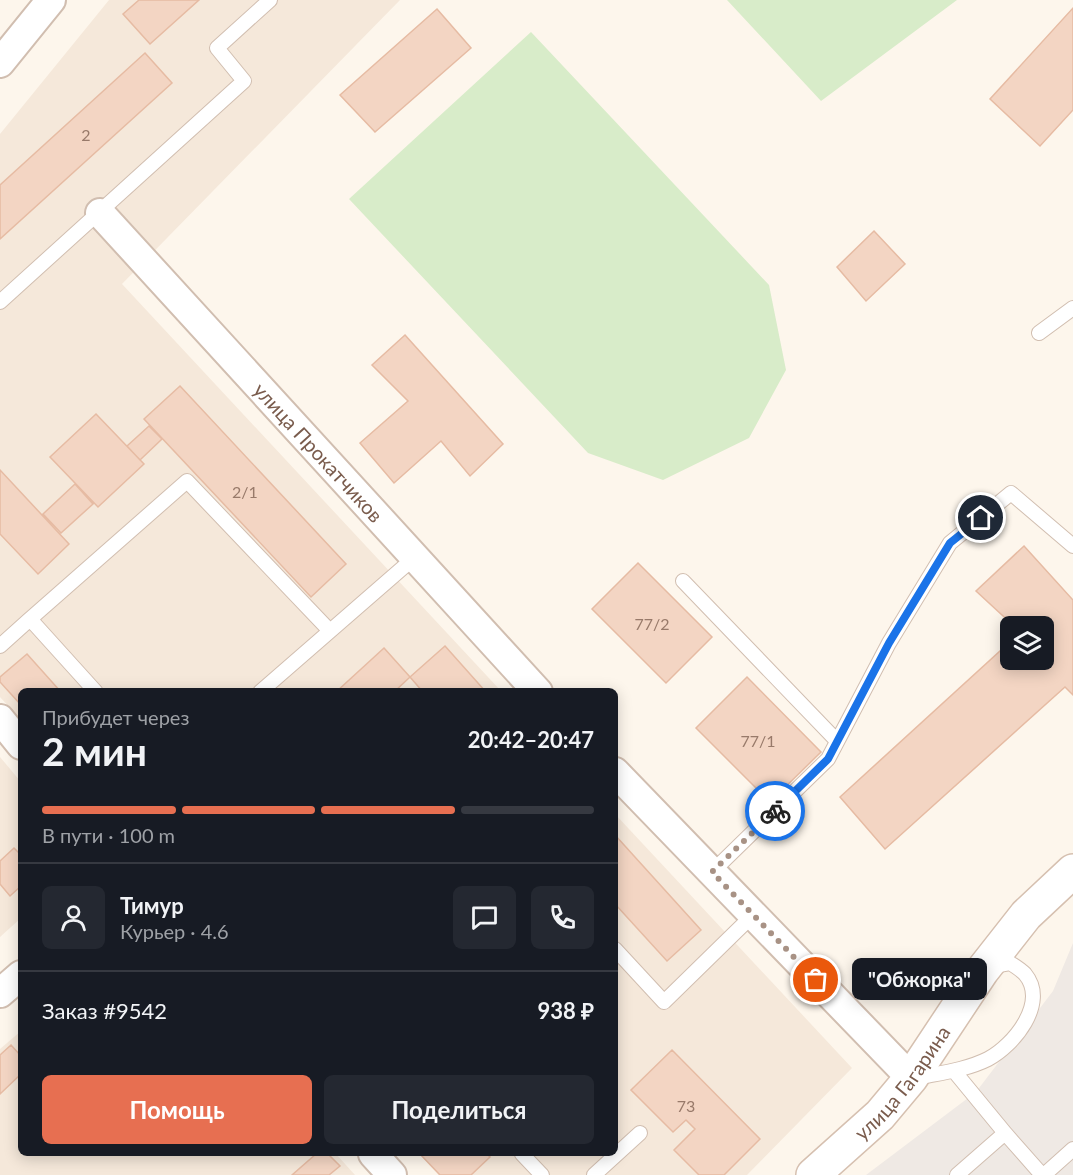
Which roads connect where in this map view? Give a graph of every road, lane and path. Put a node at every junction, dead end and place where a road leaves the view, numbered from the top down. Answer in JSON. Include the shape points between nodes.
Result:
{"nodes":[{"id":1,"x":270,"y":0,"type":"edge"},
{"id":2,"x":45,"y":2,"type":"edge"},
{"id":3,"x":0,"y":63,"type":"edge"},
{"id":4,"x":100,"y":213,"type":"junction"},
{"id":5,"x":0,"y":302,"type":"edge"},
{"id":6,"x":1073,"y":308,"type":"edge"},
{"id":7,"x":1040,"y":333,"type":"dead end"},
{"id":8,"x":1073,"y":546,"type":"edge"},
{"id":9,"x":414,"y":558,"type":"junction"},
{"id":10,"x":683,"y":581,"type":"dead end"},
{"id":11,"x":30,"y":618,"type":"junction"},
{"id":12,"x":330,"y":631,"type":"junction"},
{"id":13,"x":0,"y":646,"type":"edge"},
{"id":14,"x":92,"y":688,"type":"edge"},
{"id":15,"x":265,"y":688,"type":"edge"},
{"id":16,"x":534,"y":688,"type":"edge"},
{"id":17,"x":0,"y":720,"type":"edge"},
{"id":18,"x":18,"y":741,"type":"edge"},
{"id":19,"x":837,"y":741,"type":"junction"},
{"id":20,"x":618,"y":774,"type":"edge"},
{"id":21,"x":1073,"y":871,"type":"edge"},
{"id":22,"x":712,"y":872,"type":"junction"},
{"id":23,"x":753,"y":915,"type":"junction"},
{"id":24,"x":618,"y":952,"type":"edge"},
{"id":25,"x":982,"y":971,"type":"junction"},
{"id":26,"x":18,"y":978,"type":"edge"},
{"id":27,"x":0,"y":993,"type":"edge"},
{"id":28,"x":954,"y":1071,"type":"junction"},
{"id":29,"x":911,"y":1078,"type":"junction"},
{"id":30,"x":640,"y":1133,"type":"dead end"},
{"id":31,"x":1005,"y":1133,"type":"junction"},
{"id":32,"x":1073,"y":1149,"type":"edge"},
{"id":33,"x":618,"y":1153,"type":"edge"},
{"id":34,"x":375,"y":1156,"type":"edge"},
{"id":35,"x":524,"y":1156,"type":"edge"},
{"id":36,"x":615,"y":1156,"type":"edge"},
{"id":37,"x":392,"y":1175,"type":"edge"},
{"id":38,"x":543,"y":1175,"type":"edge"},
{"id":39,"x":594,"y":1175,"type":"edge"},
{"id":40,"x":813,"y":1175,"type":"edge"},
{"id":41,"x":957,"y":1175,"type":"edge"},
{"id":42,"x":1043,"y":1175,"type":"edge"}],
"edges":[{"from":1,"to":4,"type":"lane","via":[[217,48],[244,81]]},
{"from":2,"to":3,"type":"street"},
{"from":4,"to":5,"type":"lane"},
{"from":4,"to":9,"type":"street","name":"улица Прокатчиков"},
{"from":6,"to":7,"type":"lane"},
{"from":8,"to":19,"type":"lane","via":[[1011,493],[950,543],[889,643]]},
{"from":9,"to":12,"type":"lane"},
{"from":9,"to":16,"type":"street","name":"улица Прокатчиков"},
{"from":10,"to":19,"type":"lane"},
{"from":11,"to":12,"type":"lane","via":[[187,481]]},
{"from":11,"to":13,"type":"lane"},
{"from":11,"to":14,"type":"lane"},
{"from":12,"to":15,"type":"lane"},
{"from":17,"to":18,"type":"street"},
{"from":19,"to":22,"type":"lane","via":[[828,759]]},
{"from":20,"to":22,"type":"street"},
{"from":21,"to":25,"type":"street","name":"улица Гагарина","via":[[1026,915]]},
{"from":22,"to":23,"type":"street"},
{"from":23,"to":24,"type":"lane","via":[[664,1002]]},
{"from":23,"to":29,"type":"street"},
{"from":25,"to":28,"type":"lane","via":[[1010,963],[1026,975],[1033,993],[1030,1014],[1015,1038],[989,1058]]},
{"from":25,"to":29,"type":"street","name":"улица Гагарина"},
{"from":26,"to":27,"type":"street"},
{"from":28,"to":29,"type":"lane"},
{"from":28,"to":31,"type":"lane"},
{"from":29,"to":40,"type":"street","name":"улица Гагарина","via":[[880,1115]]},
{"from":30,"to":33,"type":"lane"},
{"from":31,"to":41,"type":"lane"},
{"from":31,"to":42,"type":"lane"},
{"from":32,"to":42,"type":"lane"},
{"from":34,"to":37,"type":"street"},
{"from":35,"to":38,"type":"lane"},
{"from":36,"to":39,"type":"lane"}]}
